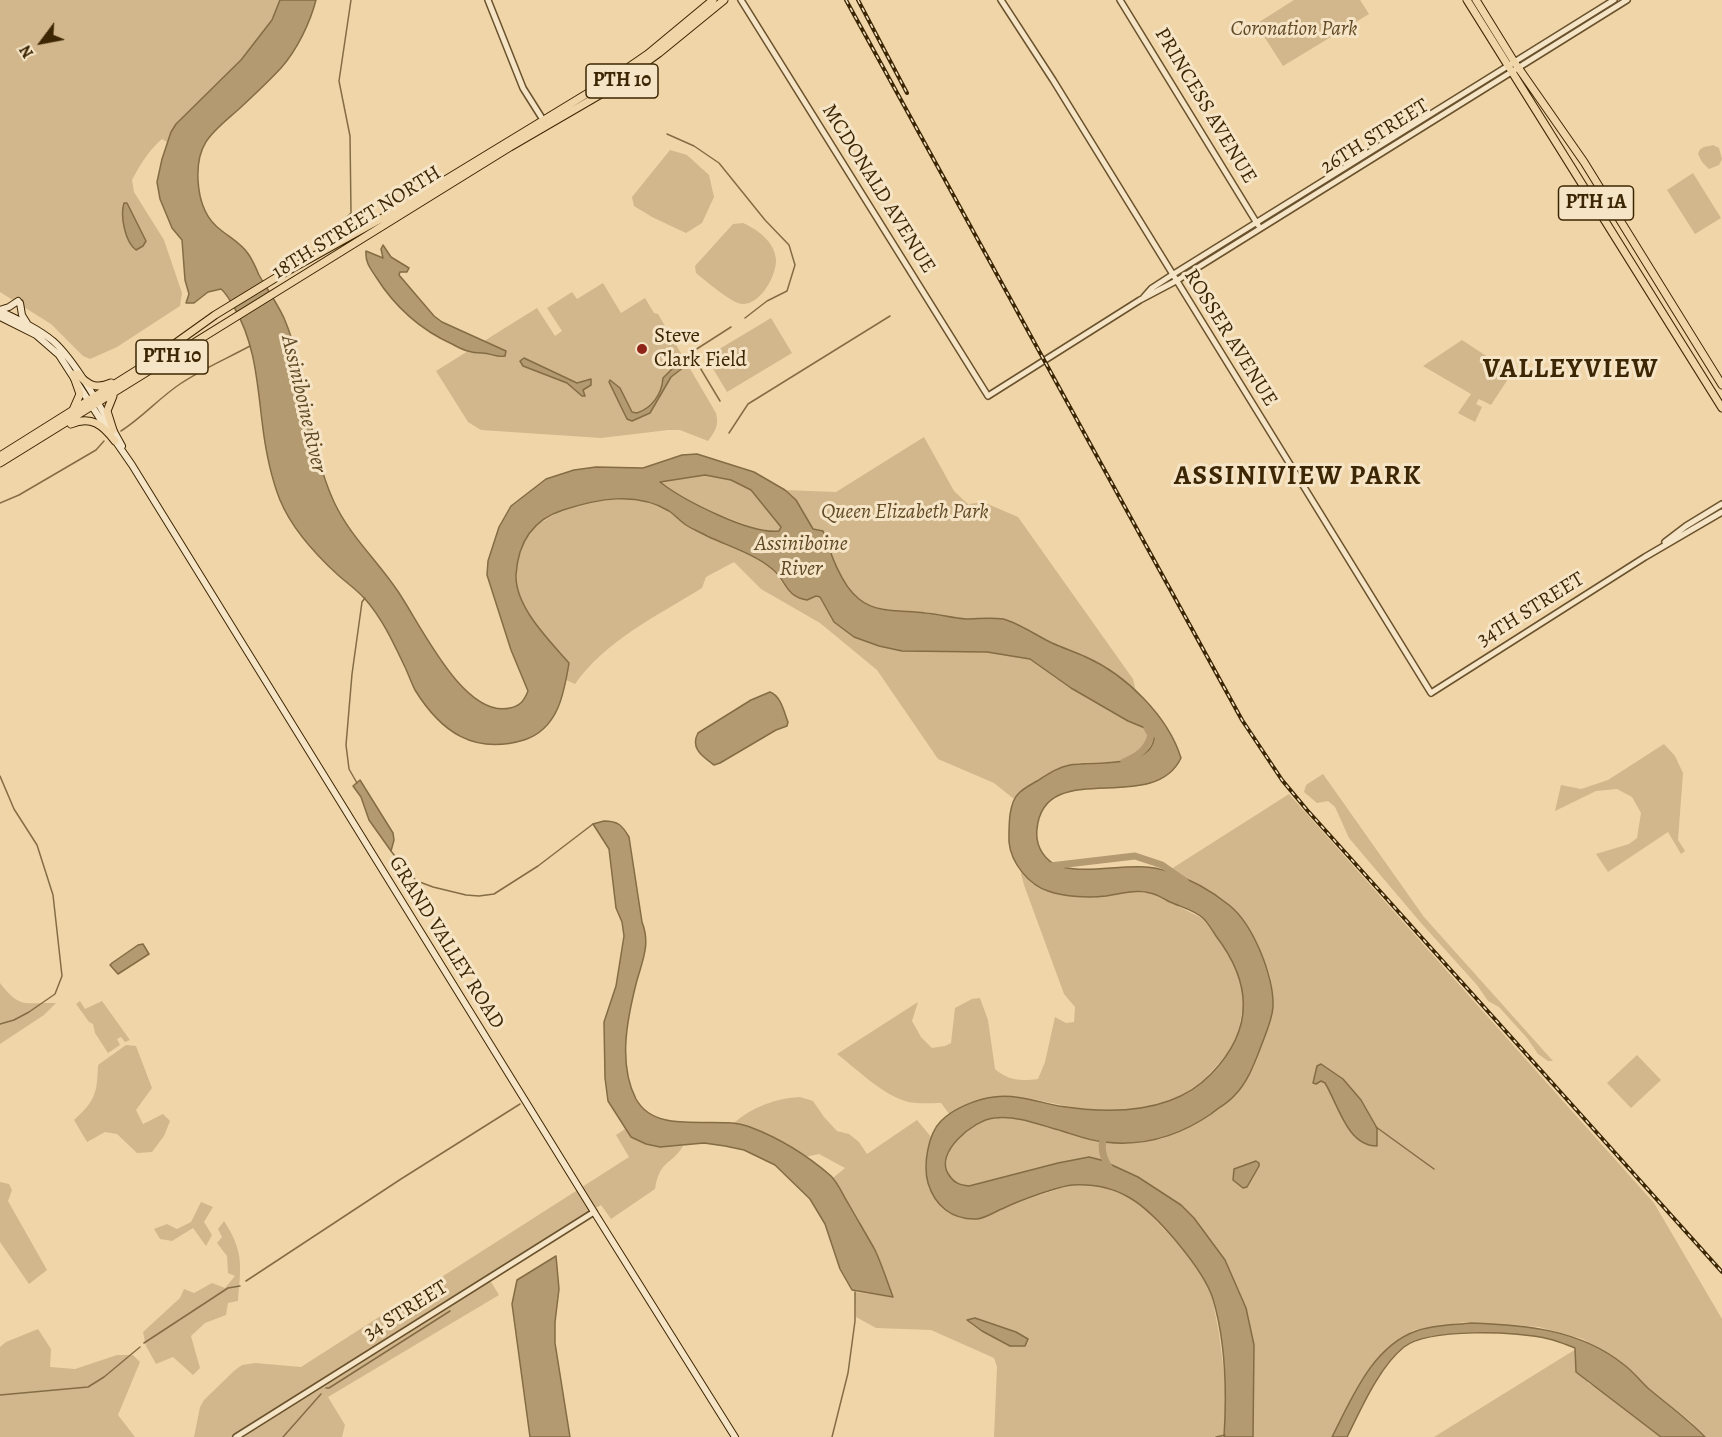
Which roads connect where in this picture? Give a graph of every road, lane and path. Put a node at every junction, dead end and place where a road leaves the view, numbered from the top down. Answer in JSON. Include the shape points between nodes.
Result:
{"nodes":[{"id":1,"x":488,"y":0,"type":"edge"},
{"id":2,"x":713,"y":0,"type":"edge"},
{"id":3,"x":724,"y":0,"type":"edge"},
{"id":4,"x":741,"y":0,"type":"edge"},
{"id":5,"x":1001,"y":0,"type":"edge"},
{"id":6,"x":1120,"y":0,"type":"edge"},
{"id":7,"x":1467,"y":0,"type":"edge"},
{"id":8,"x":1476,"y":0,"type":"edge"},
{"id":9,"x":1614,"y":0,"type":"edge"},
{"id":10,"x":1627,"y":0,"type":"edge"},
{"id":11,"x":1540,"y":51,"type":"junction"},
{"id":12,"x":1513,"y":67,"type":"junction"},
{"id":13,"x":545,"y":123,"type":"junction"},
{"id":14,"x":1256,"y":222,"type":"junction"},
{"id":15,"x":1260,"y":229,"type":"junction"},
{"id":16,"x":1172,"y":274,"type":"junction"},
{"id":17,"x":1176,"y":281,"type":"junction"},
{"id":18,"x":1140,"y":300,"type":"junction"},
{"id":19,"x":0,"y":310,"type":"edge"},
{"id":20,"x":0,"y":317,"type":"edge"},
{"id":21,"x":12,"y":319,"type":"junction"},
{"id":22,"x":30,"y":325,"type":"junction"},
{"id":23,"x":140,"y":368,"type":"junction"},
{"id":24,"x":76,"y":374,"type":"junction"},
{"id":25,"x":1722,"y":385,"type":"edge"},
{"id":26,"x":122,"y":388,"type":"junction"},
{"id":27,"x":987,"y":396,"type":"joint"},
{"id":28,"x":93,"y":402,"type":"junction"},
{"id":29,"x":1722,"y":408,"type":"edge"},
{"id":30,"x":66,"y":415,"type":"junction"},
{"id":31,"x":113,"y":430,"type":"junction"},
{"id":32,"x":115,"y":441,"type":"junction"},
{"id":33,"x":21,"y":447,"type":"junction"},
{"id":34,"x":0,"y":456,"type":"edge"},
{"id":35,"x":0,"y":463,"type":"edge"},
{"id":36,"x":132,"y":465,"type":"junction"},
{"id":37,"x":1722,"y":504,"type":"edge"},
{"id":38,"x":1722,"y":512,"type":"edge"},
{"id":39,"x":1695,"y":525,"type":"junction"},
{"id":40,"x":1431,"y":693,"type":"joint"},
{"id":41,"x":594,"y":1212,"type":"junction"},
{"id":42,"x":236,"y":1437,"type":"edge"},
{"id":43,"x":735,"y":1437,"type":"edge"}],
"edges":[{"from":1,"to":13,"type":"street","via":[[515,72]]},
{"from":2,"to":13,"type":"main road","name":"18TH STREET NORTH","number":"PTH 10","via":[[636,62]]},
{"from":3,"to":13,"type":"main road","name":"18TH STREET NORTH","number":"PTH 10","via":[[620,82]]},
{"from":4,"to":27,"type":"street","name":"MCDONALD AVENUE"},
{"from":5,"to":16,"type":"street","name":"ROSSER AVENUE"},
{"from":6,"to":14,"type":"street","name":"PRINCESS AVENUE"},
{"from":7,"to":12,"type":"main road","number":"PTH 1A"},
{"from":8,"to":12,"type":"main road","number":"PTH 1A"},
{"from":9,"to":11,"type":"street","name":"26TH STREET"},
{"from":10,"to":11,"type":"street","name":"26TH STREET"},
{"from":11,"to":12,"type":"street","name":"26TH STREET"},
{"from":12,"to":14,"type":"street","name":"26TH STREET","via":[[1427,115]]},
{"from":12,"to":15,"type":"street","name":"26TH STREET"},
{"from":12,"to":25,"type":"main road","number":"PTH 1A","via":[[1582,158]]},
{"from":12,"to":29,"type":"main road","number":"PTH 1A"},
{"from":13,"to":23,"type":"main road","name":"18TH STREET NORTH","number":"PTH 10","via":[[282,274]]},
{"from":13,"to":26,"type":"main road","name":"18TH STREET NORTH","number":"PTH 10"},
{"from":14,"to":15,"type":"street","name":"PRINCESS AVENUE"},
{"from":14,"to":16,"type":"street","name":"26TH STREET"},
{"from":15,"to":17,"type":"street","name":"26TH STREET"},
{"from":16,"to":17,"type":"street","name":"ROSSER AVENUE"},
{"from":16,"to":18,"type":"street","name":"26TH STREET"},
{"from":17,"to":18,"type":"street","name":"26TH STREET"},
{"from":17,"to":40,"type":"street","name":"ROSSER AVENUE"},
{"from":18,"to":27,"type":"street","name":"26TH STREET"},
{"from":19,"to":21,"type":"main road"},
{"from":19,"to":22,"type":"main road","via":[[19,302]]},
{"from":20,"to":21,"type":"main road"},
{"from":21,"to":22,"type":"main road"},
{"from":21,"to":24,"type":"main road","via":[[43,340]]},
{"from":22,"to":24,"type":"main road","via":[[58,346]]},
{"from":23,"to":24,"type":"main road","via":[[100,386],[89,384]]},
{"from":23,"to":28,"type":"main road","name":"18TH STREET NORTH","number":"PTH 10"},
{"from":24,"to":28,"type":"main road"},
{"from":24,"to":30,"type":"main road","via":[[80,394],[76,406]]},
{"from":26,"to":28,"type":"main road","name":"18TH STREET NORTH","number":"PTH 10"},
{"from":26,"to":31,"type":"main road","via":[[107,407]]},
{"from":28,"to":30,"type":"main road","name":"18TH STREET NORTH","number":"PTH 10"},
{"from":28,"to":31,"type":"main road","name":"GRAND VALLEY ROAD"},
{"from":28,"to":32,"type":"main road","name":"GRAND VALLEY ROAD"},
{"from":28,"to":33,"type":"main road","name":"18TH STREET NORTH","number":"PTH 10"},
{"from":30,"to":33,"type":"main road","name":"18TH STREET NORTH","number":"PTH 10"},
{"from":31,"to":36,"type":"main road","name":"GRAND VALLEY ROAD"},
{"from":32,"to":33,"type":"main road","via":[[98,423],[82,420]]},
{"from":32,"to":36,"type":"main road","name":"GRAND VALLEY ROAD"},
{"from":33,"to":34,"type":"main road"},
{"from":33,"to":35,"type":"main road","name":"18TH STREET NORTH","number":"PTH 10"},
{"from":36,"to":41,"type":"main road","name":"GRAND VALLEY ROAD"},
{"from":37,"to":39,"type":"street","name":"34TH STREET"},
{"from":38,"to":39,"type":"street","name":"34TH STREET"},
{"from":39,"to":40,"type":"street","name":"34TH STREET"},
{"from":41,"to":42,"type":"street","name":"34 STREET"},
{"from":41,"to":43,"type":"main road","name":"GRAND VALLEY ROAD"}]}
